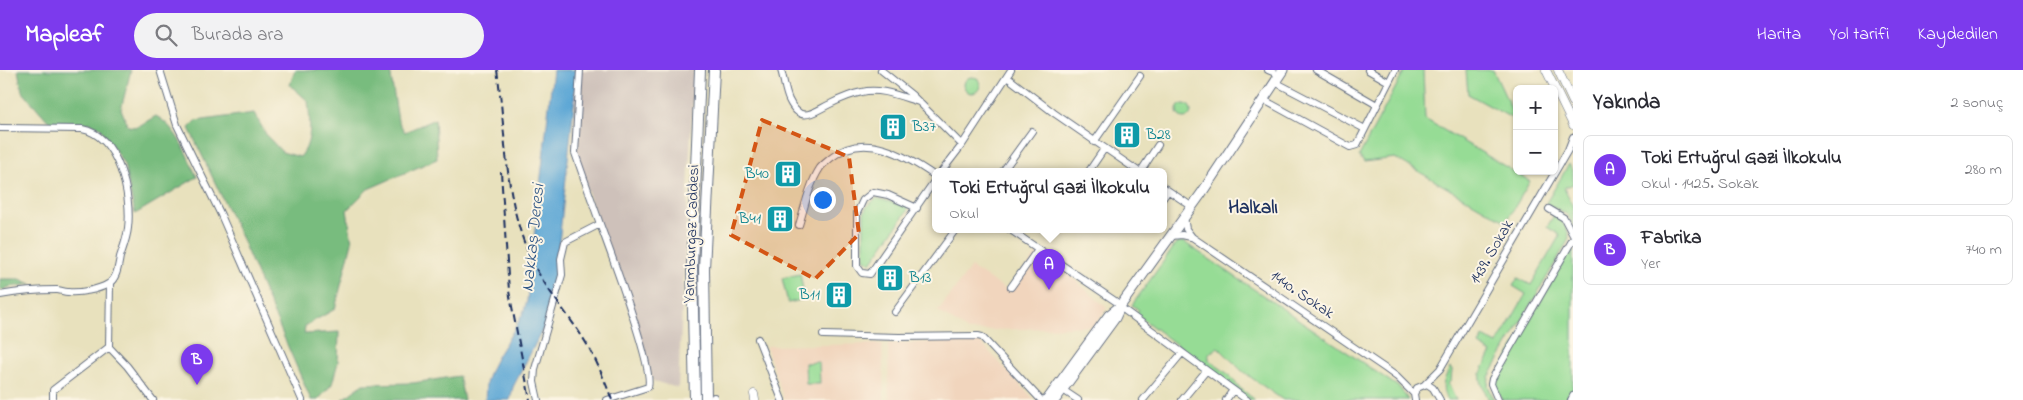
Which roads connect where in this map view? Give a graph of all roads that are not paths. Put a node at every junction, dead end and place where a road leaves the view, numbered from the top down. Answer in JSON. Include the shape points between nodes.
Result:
{"nodes":[{"id":1,"x":160,"y":70,"type":"edge"},
{"id":2,"x":580,"y":70,"type":"edge"},
{"id":3,"x":700,"y":70,"type":"edge"},
{"id":4,"x":714,"y":70,"type":"edge"},
{"id":5,"x":781,"y":70,"type":"edge"},
{"id":6,"x":881,"y":70,"type":"edge"},
{"id":7,"x":1011,"y":70,"type":"edge"},
{"id":8,"x":1268,"y":70,"type":"edge"},
{"id":9,"x":1316,"y":70,"type":"edge"},
{"id":10,"x":1368,"y":70,"type":"edge"},
{"id":11,"x":1395,"y":70,"type":"edge"},
{"id":12,"x":1546,"y":70,"type":"edge"},
{"id":13,"x":1558,"y":70,"type":"edge"},
{"id":14,"x":1140,"y":76,"type":"dead end"},
{"id":15,"x":1279,"y":76,"type":"edge"},
{"id":16,"x":1007,"y":77,"type":"junction"},
{"id":17,"x":1388,"y":82,"type":"junction"},
{"id":18,"x":1264,"y":100,"type":"junction"},
{"id":19,"x":919,"y":102,"type":"junction"},
{"id":20,"x":1573,"y":102,"type":"edge"},
{"id":21,"x":1377,"y":105,"type":"junction"},
{"id":22,"x":1573,"y":125,"type":"edge"},
{"id":23,"x":0,"y":128,"type":"edge"},
{"id":24,"x":1365,"y":129,"type":"junction"},
{"id":25,"x":1032,"y":131,"type":"dead end"},
{"id":26,"x":1573,"y":138,"type":"edge"},
{"id":27,"x":1094,"y":142,"type":"junction"},
{"id":28,"x":962,"y":144,"type":"junction"},
{"id":29,"x":1158,"y":146,"type":"dead end"},
{"id":30,"x":1104,"y":149,"type":"junction"},
{"id":31,"x":1570,"y":149,"type":"edge"},
{"id":32,"x":944,"y":168,"type":"edge"},
{"id":33,"x":1005,"y":168,"type":"edge"},
{"id":34,"x":1090,"y":168,"type":"edge"},
{"id":35,"x":1135,"y":168,"type":"edge"},
{"id":36,"x":1142,"y":168,"type":"edge"},
{"id":37,"x":932,"y":176,"type":"edge"},
{"id":38,"x":932,"y":183,"type":"edge"},
{"id":39,"x":1167,"y":190,"type":"edge"},
{"id":40,"x":1192,"y":206,"type":"junction"},
{"id":41,"x":917,"y":208,"type":"junction"},
{"id":42,"x":1549,"y":209,"type":"dead end"},
{"id":43,"x":1184,"y":217,"type":"junction"},
{"id":44,"x":600,"y":224,"type":"junction"},
{"id":45,"x":799,"y":225,"type":"dead end"},
{"id":46,"x":953,"y":233,"type":"edge"},
{"id":47,"x":1015,"y":233,"type":"edge"},
{"id":48,"x":1171,"y":236,"type":"junction"},
{"id":49,"x":1192,"y":237,"type":"junction"},
{"id":50,"x":1573,"y":237,"type":"edge"},
{"id":51,"x":1038,"y":250,"type":"junction"},
{"id":52,"x":110,"y":284,"type":"junction"},
{"id":53,"x":1011,"y":287,"type":"dead end"},
{"id":54,"x":0,"y":295,"type":"edge"},
{"id":55,"x":1120,"y":306,"type":"junction"},
{"id":56,"x":895,"y":312,"type":"dead end"},
{"id":57,"x":823,"y":335,"type":"dead end"},
{"id":58,"x":758,"y":339,"type":"dead end"},
{"id":59,"x":109,"y":347,"type":"junction"},
{"id":60,"x":1182,"y":354,"type":"junction"},
{"id":61,"x":1440,"y":368,"type":"junction"},
{"id":62,"x":1206,"y":371,"type":"junction"},
{"id":63,"x":1397,"y":377,"type":"junction"},
{"id":64,"x":1423,"y":385,"type":"junction"},
{"id":65,"x":1063,"y":390,"type":"junction"},
{"id":66,"x":1233,"y":390,"type":"junction"},
{"id":67,"x":1436,"y":396,"type":"edge"},
{"id":68,"x":1573,"y":396,"type":"edge"},
{"id":69,"x":1415,"y":398,"type":"edge"},
{"id":70,"x":711,"y":399,"type":"edge"},
{"id":71,"x":52,"y":400,"type":"edge"},
{"id":72,"x":154,"y":400,"type":"edge"},
{"id":73,"x":302,"y":400,"type":"edge"},
{"id":74,"x":538,"y":400,"type":"edge"},
{"id":75,"x":607,"y":400,"type":"edge"},
{"id":76,"x":695,"y":400,"type":"edge"},
{"id":77,"x":782,"y":400,"type":"edge"},
{"id":78,"x":1041,"y":400,"type":"edge"},
{"id":79,"x":1047,"y":400,"type":"edge"},
{"id":80,"x":1055,"y":400,"type":"edge"},
{"id":81,"x":1078,"y":400,"type":"edge"},
{"id":82,"x":1143,"y":400,"type":"edge"},
{"id":83,"x":1182,"y":400,"type":"edge"},
{"id":84,"x":1226,"y":400,"type":"edge"},
{"id":85,"x":1247,"y":400,"type":"edge"},
{"id":86,"x":1498,"y":400,"type":"edge"},
{"id":87,"x":1570,"y":400,"type":"edge"}],
"edges":[{"from":1,"to":73,"type":"street","via":[[177,125],[221,215]]},
{"from":2,"to":44,"type":"street","via":[[575,153]]},
{"from":3,"to":76,"type":"main road","name":"Yarımburgaz Caddesi","via":[[692,266]]},
{"from":4,"to":70,"type":"main road","name":"Yarımburgaz Caddesi","via":[[704,270]]},
{"from":5,"to":19,"type":"street","via":[[790,100],[805,115],[864,91]]},
{"from":6,"to":19,"type":"street"},
{"from":7,"to":16,"type":"street"},
{"from":8,"to":15,"type":"street"},
{"from":9,"to":21,"type":"street"},
{"from":10,"to":17,"type":"street"},
{"from":11,"to":17,"type":"street"},
{"from":12,"to":22,"type":"street"},
{"from":13,"to":20,"type":"street"},
{"from":14,"to":27,"type":"street"},
{"from":15,"to":18,"type":"main road"},
{"from":15,"to":24,"type":"street"},
{"from":16,"to":27,"type":"street"},
{"from":16,"to":28,"type":"street"},
{"from":17,"to":21,"type":"street"},
{"from":18,"to":24,"type":"street","via":[[1350,147],[1358,145]]},
{"from":18,"to":40,"type":"main road"},
{"from":19,"to":28,"type":"street"},
{"from":21,"to":24,"type":"street"},
{"from":23,"to":52,"type":"street","via":[[82,129],[93,131],[103,140],[124,178],[128,194],[128,229],[115,277]]},
{"from":25,"to":33,"type":"street"},
{"from":26,"to":31,"type":"street","name":"1439. Sokak"},
{"from":27,"to":30,"type":"street"},
{"from":28,"to":32,"type":"street"},
{"from":29,"to":36,"type":"street"},
{"from":30,"to":34,"type":"street"},
{"from":30,"to":35,"type":"street"},
{"from":31,"to":61,"type":"street","name":"1439. Sokak"},
{"from":37,"to":45,"type":"street","via":[[894,151],[876,146],[857,145],[840,151],[821,166],[810,187]]},
{"from":38,"to":41,"type":"street"},
{"from":39,"to":40,"type":"street"},
{"from":40,"to":43,"type":"main road"},
{"from":41,"to":41,"type":"street","via":[[870,274],[862,273],[857,266],[857,213],[863,200],[873,192],[880,192]]},
{"from":42,"to":50,"type":"street","via":[[1564,218]]},
{"from":43,"to":48,"type":"main road"},
{"from":43,"to":49,"type":"street"},
{"from":44,"to":74,"type":"street","via":[[565,242],[562,275],[535,368]]},
{"from":44,"to":75,"type":"street","via":[[650,376],[648,386]]},
{"from":46,"to":56,"type":"street"},
{"from":47,"to":51,"type":"street"},
{"from":48,"to":49,"type":"street"},
{"from":48,"to":55,"type":"main road"},
{"from":49,"to":63,"type":"street","name":"1440. Sokak"},
{"from":50,"to":86,"type":"street","via":[[1492,379]]},
{"from":51,"to":53,"type":"street"},
{"from":51,"to":55,"type":"street"},
{"from":52,"to":54,"type":"street","via":[[95,290]]},
{"from":52,"to":59,"type":"street"},
{"from":55,"to":60,"type":"street"},
{"from":55,"to":65,"type":"main road","via":[[1115,318]]},
{"from":55,"to":79,"type":"main road","via":[[1109,315]]},
{"from":57,"to":78,"type":"street","via":[[978,336]]},
{"from":58,"to":77,"type":"street"},
{"from":59,"to":71,"type":"street","via":[[53,390]]},
{"from":59,"to":72,"type":"street"},
{"from":60,"to":62,"type":"street"},
{"from":60,"to":82,"type":"street"},
{"from":61,"to":64,"type":"street"},
{"from":61,"to":67,"type":"street"},
{"from":62,"to":66,"type":"street"},
{"from":62,"to":83,"type":"street"},
{"from":63,"to":64,"type":"street"},
{"from":63,"to":69,"type":"street"},
{"from":64,"to":67,"type":"street","via":[[1430,386]]},
{"from":64,"to":69,"type":"street","via":[[1417,388]]},
{"from":65,"to":80,"type":"main road"},
{"from":65,"to":81,"type":"street"},
{"from":66,"to":84,"type":"street"},
{"from":66,"to":85,"type":"street"},
{"from":68,"to":87,"type":"street"}]}
